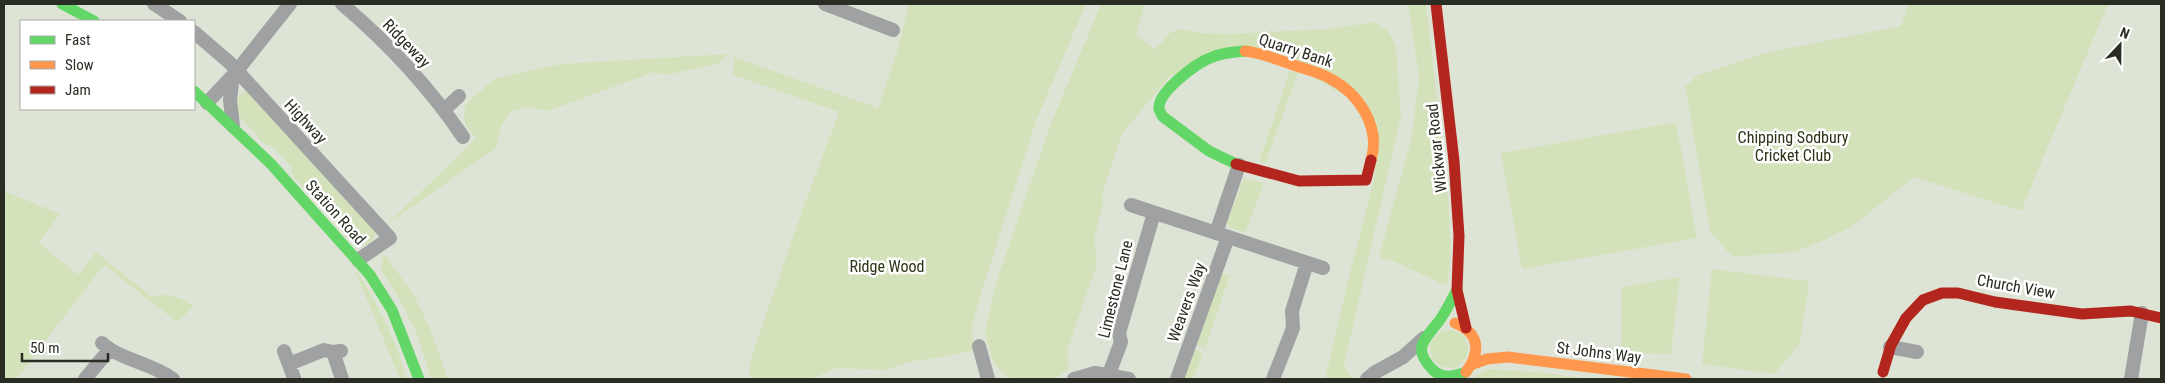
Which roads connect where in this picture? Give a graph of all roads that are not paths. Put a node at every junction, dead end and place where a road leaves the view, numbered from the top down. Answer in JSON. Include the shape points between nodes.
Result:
{"nodes":[{"id":1,"x":62,"y":4,"type":"edge"},
{"id":2,"x":154,"y":4,"type":"edge"},
{"id":3,"x":290,"y":4,"type":"edge"},
{"id":4,"x":342,"y":4,"type":"edge"},
{"id":5,"x":825,"y":4,"type":"edge"},
{"id":6,"x":1436,"y":4,"type":"edge"},
{"id":7,"x":92,"y":20,"type":"edge"},
{"id":8,"x":178,"y":20,"type":"edge"},
{"id":9,"x":893,"y":30,"type":"dead end"},
{"id":10,"x":195,"y":33,"type":"edge"},
{"id":11,"x":235,"y":73,"type":"junction"},
{"id":12,"x":195,"y":92,"type":"edge"},
{"id":13,"x":459,"y":96,"type":"dead end"},
{"id":14,"x":207,"y":103,"type":"junction"},
{"id":15,"x":444,"y":110,"type":"junction"},
{"id":16,"x":234,"y":126,"type":"junction"},
{"id":17,"x":463,"y":137,"type":"dead end"},
{"id":18,"x":1239,"y":164,"type":"junction"},
{"id":19,"x":1132,"y":205,"type":"dead end"},
{"id":20,"x":1154,"y":213,"type":"junction"},
{"id":21,"x":1222,"y":235,"type":"junction"},
{"id":22,"x":358,"y":260,"type":"junction"},
{"id":23,"x":1308,"y":263,"type":"junction"},
{"id":24,"x":1323,"y":268,"type":"dead end"},
{"id":25,"x":1457,"y":290,"type":"junction"},
{"id":26,"x":2142,"y":313,"type":"junction"},
{"id":27,"x":2161,"y":318,"type":"edge"},
{"id":28,"x":1434,"y":327,"type":"junction"},
{"id":29,"x":1470,"y":332,"type":"junction"},
{"id":30,"x":1424,"y":338,"type":"junction"},
{"id":31,"x":979,"y":346,"type":"dead end"},
{"id":32,"x":1890,"y":347,"type":"junction"},
{"id":33,"x":1917,"y":352,"type":"dead end"},
{"id":34,"x":1508,"y":357,"type":"junction"},
{"id":35,"x":1394,"y":364,"type":"junction"},
{"id":36,"x":1467,"y":372,"type":"edge"},
{"id":37,"x":1883,"y":372,"type":"dead end"},
{"id":38,"x":1109,"y":374,"type":"junction"},
{"id":39,"x":1437,"y":374,"type":"edge"},
{"id":40,"x":294,"y":378,"type":"dead end"},
{"id":41,"x":85,"y":379,"type":"edge"},
{"id":42,"x":173,"y":379,"type":"edge"},
{"id":43,"x":342,"y":379,"type":"edge"},
{"id":44,"x":419,"y":379,"type":"edge"},
{"id":45,"x":988,"y":379,"type":"edge"},
{"id":46,"x":1074,"y":379,"type":"edge"},
{"id":47,"x":1129,"y":379,"type":"edge"},
{"id":48,"x":1177,"y":379,"type":"edge"},
{"id":49,"x":1273,"y":379,"type":"edge"},
{"id":50,"x":1367,"y":379,"type":"edge"},
{"id":51,"x":1686,"y":379,"type":"edge"},
{"id":52,"x":2131,"y":379,"type":"edge"}],
"edges":[{"from":1,"to":7,"type":"street"},
{"from":2,"to":8,"type":"street"},
{"from":3,"to":11,"type":"street"},
{"from":4,"to":15,"type":"street","name":"Ridgeway","via":[[390,49]]},
{"from":5,"to":9,"type":"street"},
{"from":6,"to":25,"type":"street","name":"Wickwar Road","via":[[1455,170],[1459,236]]},
{"from":10,"to":11,"type":"street","name":"Highway"},
{"from":11,"to":14,"type":"street"},
{"from":11,"to":16,"type":"street","via":[[230,100]]},
{"from":11,"to":22,"type":"street","name":"Highway","via":[[390,238]]},
{"from":12,"to":14,"type":"street","name":"Station Road"},
{"from":13,"to":15,"type":"street"},
{"from":14,"to":16,"type":"street","name":"Station Road"},
{"from":15,"to":17,"type":"street","name":"Ridgeway"},
{"from":16,"to":22,"type":"street","name":"Station Road"},
{"from":18,"to":18,"type":"street","name":"Quarry Bank","via":[[1209,151],[1162,116],[1159,110],[1162,99],[1186,72],[1216,54],[1260,53],[1330,78],[1350,93],[1372,126],[1374,151],[1366,180],[1299,181]]},
{"from":18,"to":21,"type":"street","name":"Weavers Way"},
{"from":19,"to":20,"type":"street"},
{"from":20,"to":21,"type":"street"},
{"from":20,"to":38,"type":"street","name":"Limestone Lane"},
{"from":21,"to":23,"type":"street"},
{"from":21,"to":48,"type":"street","name":"Weavers Way"},
{"from":22,"to":44,"type":"street","name":"Station Road","via":[[392,310]]},
{"from":23,"to":24,"type":"street"},
{"from":23,"to":49,"type":"street","via":[[1292,311],[1293,328]]},
{"from":25,"to":28,"type":"street","name":"Wickwar Road"},
{"from":25,"to":29,"type":"street","name":"Wickwar Road"},
{"from":26,"to":27,"type":"street","name":"Church View"},
{"from":26,"to":32,"type":"street","name":"Church View","via":[[2082,314],[1942,293],[1918,304]]},
{"from":26,"to":52,"type":"street"},
{"from":28,"to":29,"type":"street","via":[[1451,323]]},
{"from":28,"to":30,"type":"street","name":"Wickwar Road"},
{"from":29,"to":34,"type":"street","name":"St Johns Way"},
{"from":29,"to":36,"type":"street","name":"Wickwar Road","via":[[1477,351]]},
{"from":30,"to":35,"type":"street"},
{"from":30,"to":39,"type":"street","via":[[1422,354]]},
{"from":31,"to":45,"type":"street"},
{"from":32,"to":33,"type":"street"},
{"from":32,"to":37,"type":"street","name":"Church View"},
{"from":34,"to":36,"type":"street","name":"St Johns Way","via":[[1487,359]]},
{"from":34,"to":51,"type":"street","name":"St Johns Way"},
{"from":35,"to":39,"type":"street"},
{"from":35,"to":50,"type":"street"},
{"from":36,"to":39,"type":"street","via":[[1452,377]]},
{"from":38,"to":46,"type":"street","via":[[1095,373]]},
{"from":38,"to":47,"type":"street"},
{"from":40,"to":43,"type":"street","via":[[286,358],[324,350],[337,352]]},
{"from":41,"to":42,"type":"street","via":[[106,346]]}]}
